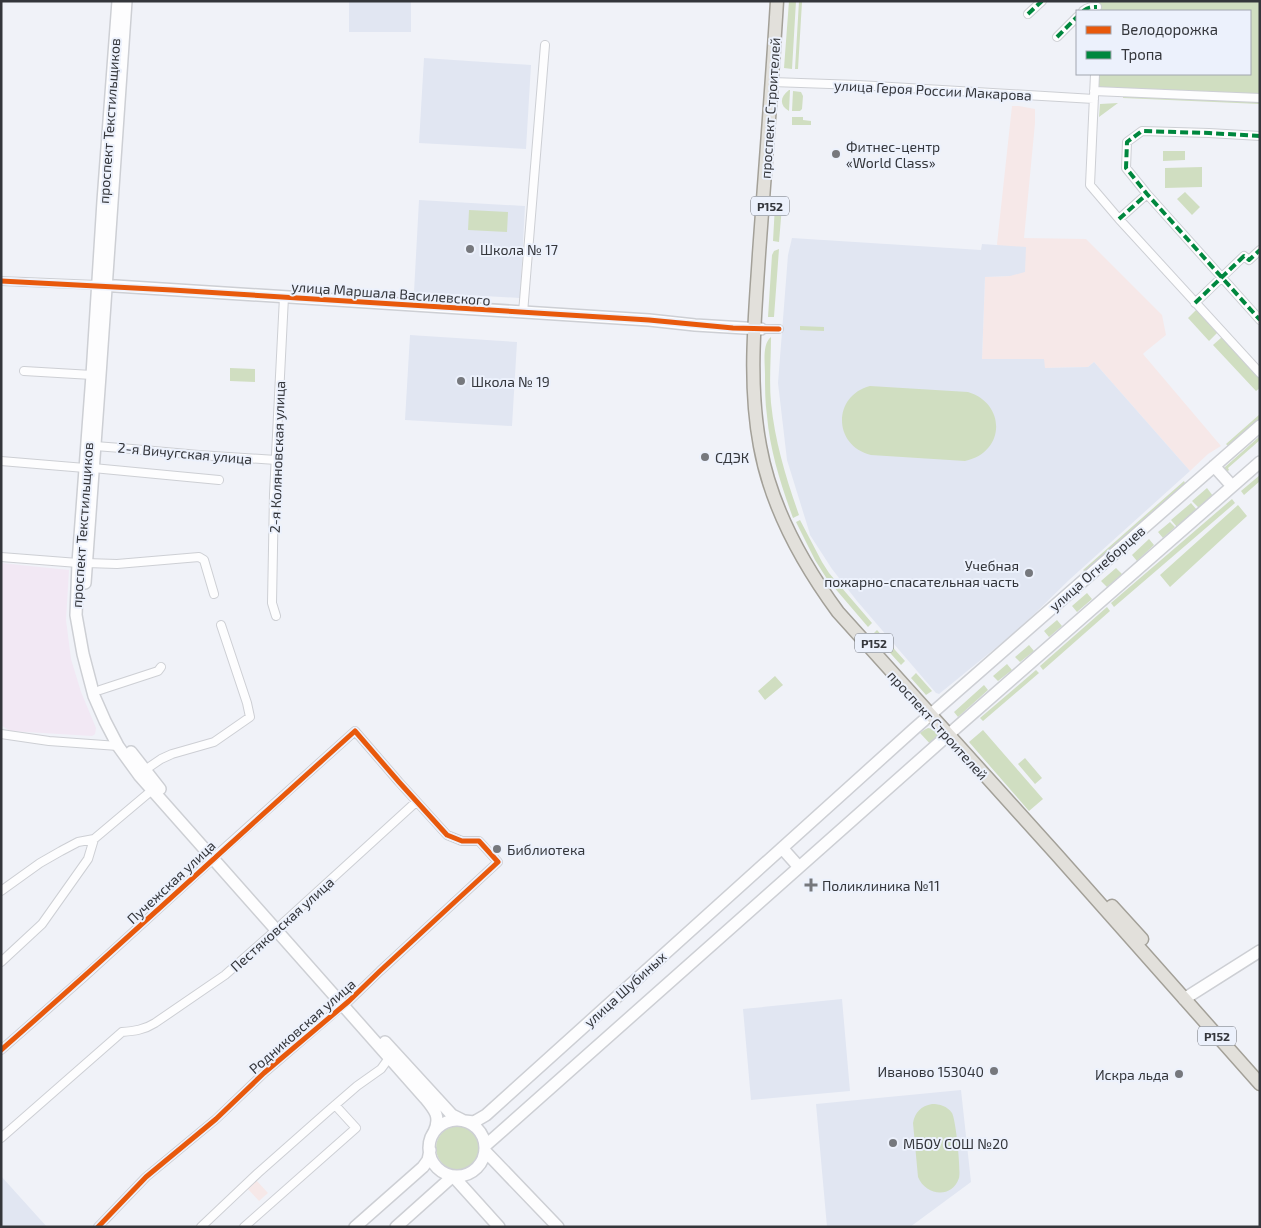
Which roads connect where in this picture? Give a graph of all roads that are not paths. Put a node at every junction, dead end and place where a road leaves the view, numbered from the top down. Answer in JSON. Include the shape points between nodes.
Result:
{"nodes":[{"id":1,"x":118,"y":1,"type":"edge"},
{"id":2,"x":126,"y":1,"type":"edge"},
{"id":3,"x":777,"y":1,"type":"edge"},
{"id":4,"x":784,"y":1,"type":"edge"},
{"id":5,"x":1042,"y":1,"type":"edge"},
{"id":6,"x":1098,"y":7,"type":"edge"},
{"id":7,"x":1084,"y":10,"type":"edge"},
{"id":8,"x":1028,"y":14,"type":"dead end"},
{"id":9,"x":1076,"y":18,"type":"edge"},
{"id":10,"x":1057,"y":37,"type":"dead end"},
{"id":11,"x":545,"y":45,"type":"dead end"},
{"id":12,"x":1095,"y":75,"type":"edge"},
{"id":13,"x":776,"y":82,"type":"junction"},
{"id":14,"x":1094,"y":95,"type":"junction"},
{"id":15,"x":1260,"y":98,"type":"edge"},
{"id":16,"x":1260,"y":136,"type":"edge"},
{"id":17,"x":1147,"y":194,"type":"junction"},
{"id":18,"x":1119,"y":219,"type":"junction"},
{"id":19,"x":1260,"y":250,"type":"edge"},
{"id":20,"x":1221,"y":277,"type":"junction"},
{"id":21,"x":1,"y":280,"type":"edge"},
{"id":22,"x":102,"y":285,"type":"junction"},
{"id":23,"x":284,"y":297,"type":"junction"},
{"id":24,"x":1195,"y":303,"type":"junction"},
{"id":25,"x":523,"y":313,"type":"junction"},
{"id":26,"x":1260,"y":320,"type":"edge"},
{"id":27,"x":758,"y":329,"type":"junction"},
{"id":28,"x":779,"y":329,"type":"dead end"},
{"id":29,"x":24,"y":371,"type":"dead end"},
{"id":30,"x":1260,"y":373,"type":"edge"},
{"id":31,"x":92,"y":375,"type":"junction"},
{"id":32,"x":1260,"y":426,"type":"edge"},
{"id":33,"x":94,"y":446,"type":"junction"},
{"id":34,"x":276,"y":460,"type":"junction"},
{"id":35,"x":1,"y":461,"type":"edge"},
{"id":36,"x":1260,"y":462,"type":"edge"},
{"id":37,"x":1214,"y":466,"type":"junction"},
{"id":38,"x":89,"y":468,"type":"junction"},
{"id":39,"x":219,"y":480,"type":"dead end"},
{"id":40,"x":1232,"y":486,"type":"junction"},
{"id":41,"x":1,"y":557,"type":"edge"},
{"id":42,"x":82,"y":563,"type":"junction"},
{"id":43,"x":214,"y":594,"type":"dead end"},
{"id":44,"x":276,"y":616,"type":"dead end"},
{"id":45,"x":221,"y":625,"type":"dead end"},
{"id":46,"x":161,"y":667,"type":"dead end"},
{"id":47,"x":100,"y":690,"type":"junction"},
{"id":48,"x":932,"y":713,"type":"junction"},
{"id":49,"x":950,"y":733,"type":"junction"},
{"id":50,"x":1,"y":734,"type":"edge"},
{"id":51,"x":121,"y":744,"type":"junction"},
{"id":52,"x":145,"y":770,"type":"junction"},
{"id":53,"x":154,"y":788,"type":"junction"},
{"id":54,"x":416,"y":802,"type":"junction"},
{"id":55,"x":94,"y":839,"type":"junction"},
{"id":56,"x":782,"y":848,"type":"junction"},
{"id":57,"x":216,"y":856,"type":"junction"},
{"id":58,"x":799,"y":868,"type":"junction"},
{"id":59,"x":1,"y":891,"type":"edge"},
{"id":60,"x":278,"y":928,"type":"junction"},
{"id":61,"x":1260,"y":951,"type":"edge"},
{"id":62,"x":1,"y":962,"type":"edge"},
{"id":63,"x":1187,"y":996,"type":"junction"},
{"id":64,"x":346,"y":1003,"type":"junction"},
{"id":65,"x":1,"y":1050,"type":"edge"},
{"id":66,"x":389,"y":1058,"type":"junction"},
{"id":67,"x":1260,"y":1072,"type":"edge"},
{"id":68,"x":1260,"y":1084,"type":"edge"},
{"id":69,"x":335,"y":1105,"type":"junction"},
{"id":70,"x":463,"y":1120,"type":"junction"},
{"id":71,"x":434,"y":1132,"type":"junction"},
{"id":72,"x":1,"y":1138,"type":"edge"},
{"id":73,"x":485,"y":1149,"type":"junction"},
{"id":74,"x":430,"y":1150,"type":"junction"},
{"id":75,"x":453,"y":1176,"type":"junction"},
{"id":76,"x":98,"y":1227,"type":"edge"},
{"id":77,"x":201,"y":1227,"type":"edge"},
{"id":78,"x":244,"y":1227,"type":"edge"},
{"id":79,"x":356,"y":1227,"type":"edge"},
{"id":80,"x":396,"y":1227,"type":"edge"},
{"id":81,"x":499,"y":1227,"type":"edge"},
{"id":82,"x":558,"y":1227,"type":"edge"}],
"edges":[{"from":1,"to":22,"type":"main road","name":"проспект Текстильщиков"},
{"from":2,"to":22,"type":"main road","name":"проспект Текстильщиков"},
{"from":3,"to":13,"type":"main road","name":"проспект Строителей","number":"Р152"},
{"from":4,"to":13,"type":"main road","name":"проспект Строителей","number":"Р152"},
{"from":5,"to":8,"type":"street"},
{"from":6,"to":7,"type":"street"},
{"from":9,"to":10,"type":"street"},
{"from":11,"to":25,"type":"street"},
{"from":12,"to":14,"type":"street"},
{"from":13,"to":14,"type":"street","name":"улица Героя России Макарова"},
{"from":13,"to":27,"type":"main road","name":"проспект Строителей","number":"Р152"},
{"from":14,"to":15,"type":"street","name":"улица Героя России Макарова"},
{"from":14,"to":18,"type":"street","via":[[1090,185]]},
{"from":16,"to":17,"type":"street","via":[[1142,131],[1127,142],[1126,168]]},
{"from":17,"to":18,"type":"street"},
{"from":17,"to":20,"type":"street"},
{"from":18,"to":24,"type":"street"},
{"from":19,"to":20,"type":"street","via":[[1250,260],[1244,256]]},
{"from":20,"to":24,"type":"street"},
{"from":20,"to":26,"type":"street"},
{"from":21,"to":22,"type":"street","name":"улица Маршала Василевского"},
{"from":22,"to":23,"type":"main road","name":"улица Маршала Василевского"},
{"from":22,"to":31,"type":"main road","name":"проспект Текстильщиков"},
{"from":22,"to":33,"type":"main road","name":"проспект Текстильщиков"},
{"from":23,"to":25,"type":"main road","name":"улица Маршала Василевского"},
{"from":23,"to":34,"type":"street","name":"2-я Коляновская улица"},
{"from":24,"to":30,"type":"street"},
{"from":25,"to":27,"type":"main road","name":"улица Маршала Василевского"},
{"from":27,"to":28,"type":"street","name":"улица Маршала Василевского"},
{"from":27,"to":48,"type":"main road","name":"проспект Строителей","number":"Р152","via":[[767,445],[783,500],[798,536],[842,607]]},
{"from":29,"to":31,"type":"street"},
{"from":31,"to":38,"type":"main road","name":"проспект Текстильщиков"},
{"from":32,"to":37,"type":"main road","name":"улица Огнеборцев"},
{"from":33,"to":34,"type":"street","name":"2-я Вичугская улица"},
{"from":33,"to":38,"type":"main road","name":"проспект Текстильщиков"},
{"from":34,"to":44,"type":"street","name":"2-я Коляновская улица","via":[[272,603]]},
{"from":35,"to":38,"type":"street"},
{"from":36,"to":40,"type":"main road","name":"улица Огнеборцев"},
{"from":37,"to":40,"type":"main road"},
{"from":37,"to":48,"type":"main road","name":"улица Огнеборцев"},
{"from":38,"to":39,"type":"street"},
{"from":38,"to":42,"type":"main road","name":"проспект Текстильщиков"},
{"from":40,"to":49,"type":"main road","name":"улица Огнеборцев"},
{"from":41,"to":42,"type":"street"},
{"from":42,"to":43,"type":"street","via":[[199,558],[204,560]]},
{"from":42,"to":47,"type":"main road","name":"проспект Текстильщиков","via":[[84,624]]},
{"from":42,"to":51,"type":"main road","name":"проспект Текстильщиков","via":[[76,615],[83,654],[94,696],[105,721]]},
{"from":45,"to":52,"type":"street","via":[[250,717],[214,742],[172,754]]},
{"from":46,"to":47,"type":"street","via":[[158,671]]},
{"from":47,"to":51,"type":"main road","name":"проспект Текстильщиков"},
{"from":48,"to":49,"type":"main road","name":"проспект Строителей","number":"Р152"},
{"from":48,"to":56,"type":"main road","name":"улица Шубиных"},
{"from":49,"to":58,"type":"main road","name":"улица Шубиных"},
{"from":49,"to":63,"type":"main road","name":"проспект Строителей","number":"Р152"},
{"from":50,"to":51,"type":"street","via":[[49,741]]},
{"from":51,"to":52,"type":"main road","name":"проспект Текстильщиков"},
{"from":51,"to":53,"type":"main road","name":"проспект Текстильщиков","via":[[139,775]]},
{"from":52,"to":53,"type":"main road","name":"проспект Текстильщиков"},
{"from":53,"to":55,"type":"street"},
{"from":53,"to":57,"type":"main road","name":"проспект Текстильщиков"},
{"from":54,"to":57,"type":"street","name":"Пучежская улица","via":[[355,731]]},
{"from":54,"to":60,"type":"street","name":"Пестяковская улица"},
{"from":54,"to":64,"type":"street","name":"Родниковская улица","via":[[447,835],[462,841],[479,841],[498,862]]},
{"from":55,"to":59,"type":"street","via":[[60,851]]},
{"from":55,"to":62,"type":"street","via":[[88,859],[42,924]]},
{"from":56,"to":58,"type":"main road"},
{"from":56,"to":70,"type":"main road","name":"улица Шубиных","via":[[486,1115],[474,1122]]},
{"from":57,"to":60,"type":"main road","name":"проспект Текстильщиков"},
{"from":57,"to":65,"type":"street","name":"Пучежская улица"},
{"from":58,"to":73,"type":"main road","name":"улица Шубиных"},
{"from":60,"to":64,"type":"main road","name":"проспект Текстильщиков"},
{"from":60,"to":72,"type":"street","name":"Пестяковская улица","via":[[225,975],[155,1023],[136,1031],[122,1032]]},
{"from":61,"to":63,"type":"main road"},
{"from":63,"to":67,"type":"main road","name":"проспект Строителей","number":"Р152"},
{"from":63,"to":68,"type":"main road","name":"проспект Строителей","number":"Р152"},
{"from":64,"to":66,"type":"main road","name":"проспект Текстильщиков"},
{"from":64,"to":70,"type":"main road","name":"проспект Текстильщиков","via":[[452,1115]]},
{"from":64,"to":76,"type":"street","name":"Родниковская улица","via":[[146,1177]]},
{"from":66,"to":69,"type":"street","via":[[381,1069]]},
{"from":66,"to":71,"type":"main road","name":"проспект Текстильщиков","via":[[435,1110],[437,1125]]},
{"from":69,"to":77,"type":"street"},
{"from":69,"to":78,"type":"street","via":[[356,1128]]},
{"from":70,"to":71,"type":"main road","via":[[444,1124]]},
{"from":70,"to":73,"type":"main road","via":[[481,1132]]},
{"from":71,"to":74,"type":"main road"},
{"from":73,"to":75,"type":"main road","via":[[476,1169]]},
{"from":73,"to":82,"type":"main road"},
{"from":74,"to":75,"type":"main road","via":[[436,1166]]},
{"from":74,"to":79,"type":"main road","via":[[424,1166]]},
{"from":75,"to":80,"type":"main road"},
{"from":75,"to":81,"type":"main road"}]}
